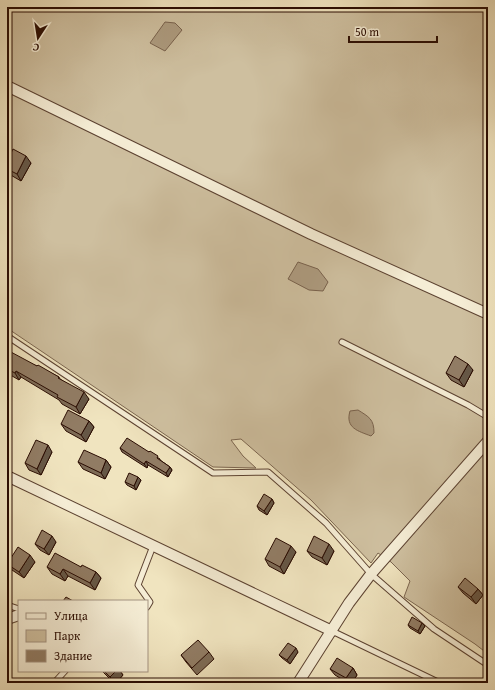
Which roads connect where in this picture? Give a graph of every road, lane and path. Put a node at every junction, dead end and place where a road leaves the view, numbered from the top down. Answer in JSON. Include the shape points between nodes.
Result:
{"nodes":[{"id":1,"x":7,"y":86,"type":"edge"},
{"id":2,"x":488,"y":314,"type":"edge"},
{"id":3,"x":7,"y":336,"type":"edge"},
{"id":4,"x":342,"y":342,"type":"dead end"},
{"id":5,"x":488,"y":416,"type":"edge"},
{"id":6,"x":488,"y":441,"type":"edge"},
{"id":7,"x":7,"y":476,"type":"edge"},
{"id":8,"x":153,"y":546,"type":"junction"},
{"id":9,"x":371,"y":574,"type":"junction"},
{"id":10,"x":7,"y":605,"type":"edge"},
{"id":11,"x":148,"y":605,"type":"edge"},
{"id":12,"x":18,"y":609,"type":"edge"},
{"id":13,"x":18,"y":615,"type":"edge"},
{"id":14,"x":7,"y":619,"type":"edge"},
{"id":15,"x":332,"y":631,"type":"junction"},
{"id":16,"x":488,"y":665,"type":"edge"},
{"id":17,"x":64,"y":672,"type":"edge"},
{"id":18,"x":54,"y":683,"type":"edge"},
{"id":19,"x":298,"y":683,"type":"edge"},
{"id":20,"x":440,"y":683,"type":"edge"}],
"edges":[{"from":1,"to":2,"type":"street","via":[[311,234]]},
{"from":3,"to":9,"type":"lane","via":[[213,473],[268,472],[326,523]]},
{"from":4,"to":5,"type":"lane"},
{"from":6,"to":9,"type":"street"},
{"from":7,"to":8,"type":"street"},
{"from":8,"to":11,"type":"lane","via":[[138,585],[150,602]]},
{"from":8,"to":15,"type":"street"},
{"from":9,"to":15,"type":"street"},
{"from":9,"to":16,"type":"lane","via":[[434,628]]},
{"from":10,"to":12,"type":"lane"},
{"from":13,"to":14,"type":"street"},
{"from":15,"to":19,"type":"street"},
{"from":15,"to":20,"type":"lane"},
{"from":17,"to":18,"type":"lane"}]}
